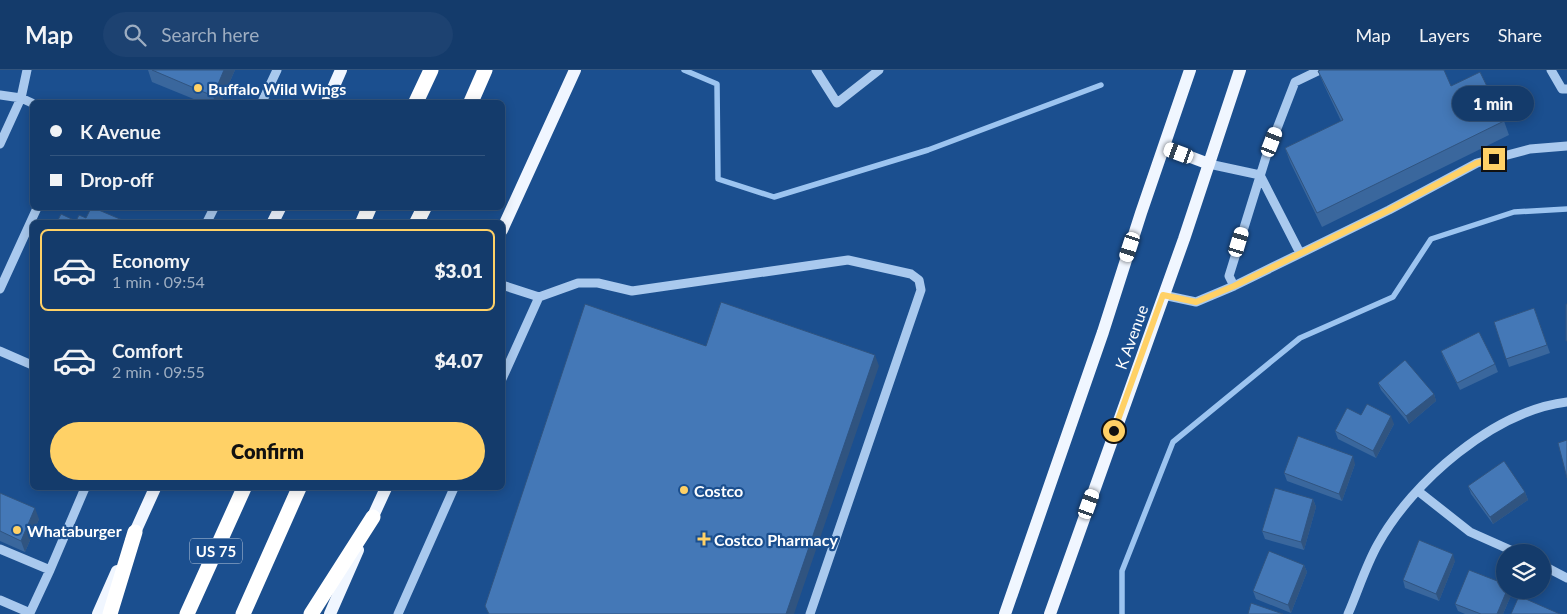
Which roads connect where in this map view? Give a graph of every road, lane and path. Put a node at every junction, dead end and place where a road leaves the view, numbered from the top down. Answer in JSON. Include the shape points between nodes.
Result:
{"nodes":[{"id":1,"x":28,"y":70,"type":"edge"},
{"id":2,"x":277,"y":70,"type":"edge"},
{"id":3,"x":341,"y":70,"type":"edge"},
{"id":4,"x":431,"y":70,"type":"edge"},
{"id":5,"x":485,"y":70,"type":"edge"},
{"id":6,"x":575,"y":70,"type":"edge"},
{"id":7,"x":816,"y":70,"type":"edge"},
{"id":8,"x":879,"y":70,"type":"edge"},
{"id":9,"x":1190,"y":70,"type":"edge"},
{"id":10,"x":1240,"y":70,"type":"edge"},
{"id":11,"x":1320,"y":70,"type":"edge"},
{"id":12,"x":1551,"y":70,"type":"edge"},
{"id":13,"x":1567,"y":89,"type":"edge"},
{"id":14,"x":0,"y":95,"type":"edge"},
{"id":15,"x":21,"y":98,"type":"junction"},
{"id":16,"x":263,"y":100,"type":"edge"},
{"id":17,"x":328,"y":100,"type":"edge"},
{"id":18,"x":417,"y":100,"type":"edge"},
{"id":19,"x":472,"y":100,"type":"edge"},
{"id":20,"x":30,"y":102,"type":"edge"},
{"id":21,"x":0,"y":144,"type":"edge"},
{"id":22,"x":1567,"y":146,"type":"edge"},
{"id":23,"x":1164,"y":147,"type":"junction"},
{"id":24,"x":1210,"y":164,"type":"junction"},
{"id":25,"x":1260,"y":175,"type":"junction"},
{"id":26,"x":30,"y":223,"type":"edge"},
{"id":27,"x":505,"y":223,"type":"edge"},
{"id":28,"x":1300,"y":254,"type":"junction"},
{"id":29,"x":505,"y":286,"type":"edge"},
{"id":30,"x":1234,"y":286,"type":"junction"},
{"id":31,"x":0,"y":289,"type":"edge"},
{"id":32,"x":1163,"y":295,"type":"junction"},
{"id":33,"x":539,"y":297,"type":"junction"},
{"id":34,"x":0,"y":351,"type":"edge"},
{"id":35,"x":30,"y":364,"type":"edge"},
{"id":36,"x":505,"y":373,"type":"edge"},
{"id":37,"x":1567,"y":402,"type":"edge"},
{"id":38,"x":84,"y":490,"type":"edge"},
{"id":39,"x":154,"y":490,"type":"edge"},
{"id":40,"x":243,"y":490,"type":"edge"},
{"id":41,"x":298,"y":490,"type":"edge"},
{"id":42,"x":385,"y":490,"type":"edge"},
{"id":43,"x":453,"y":490,"type":"edge"},
{"id":44,"x":1418,"y":491,"type":"junction"},
{"id":45,"x":373,"y":517,"type":"junction"},
{"id":46,"x":135,"y":532,"type":"junction"},
{"id":47,"x":1498,"y":544,"type":"edge"},
{"id":48,"x":0,"y":549,"type":"edge"},
{"id":49,"x":50,"y":570,"type":"junction"},
{"id":50,"x":1551,"y":570,"type":"edge"},
{"id":51,"x":1567,"y":578,"type":"edge"},
{"id":52,"x":0,"y":600,"type":"edge"},
{"id":53,"x":1351,"y":613,"type":"edge"},
{"id":54,"x":30,"y":614,"type":"edge"},
{"id":55,"x":98,"y":614,"type":"edge"},
{"id":56,"x":110,"y":614,"type":"edge"},
{"id":57,"x":187,"y":614,"type":"edge"},
{"id":58,"x":243,"y":614,"type":"edge"},
{"id":59,"x":311,"y":614,"type":"edge"},
{"id":60,"x":330,"y":614,"type":"edge"},
{"id":61,"x":398,"y":614,"type":"edge"},
{"id":62,"x":810,"y":614,"type":"edge"},
{"id":63,"x":1005,"y":614,"type":"edge"},
{"id":64,"x":1050,"y":614,"type":"edge"}],
"edges":[{"from":1,"to":15,"type":"street"},
{"from":2,"to":16,"type":"street"},
{"from":3,"to":17,"type":"main road"},
{"from":4,"to":18,"type":"highway"},
{"from":5,"to":19,"type":"highway"},
{"from":6,"to":27,"type":"main road"},
{"from":7,"to":8,"type":"street","via":[[837,103]]},
{"from":9,"to":23,"type":"main road","name":"K Avenue"},
{"from":10,"to":24,"type":"main road","name":"K Avenue"},
{"from":11,"to":25,"type":"street","via":[[1295,82]]},
{"from":12,"to":13,"type":"street","via":[[1562,89]]},
{"from":14,"to":15,"type":"street"},
{"from":15,"to":20,"type":"street"},
{"from":15,"to":21,"type":"street"},
{"from":22,"to":28,"type":"street","via":[[1530,150],[1477,163]]},
{"from":23,"to":24,"type":"main road"},
{"from":23,"to":63,"type":"main road","name":"K Avenue"},
{"from":24,"to":25,"type":"street"},
{"from":24,"to":32,"type":"main road","name":"K Avenue"},
{"from":25,"to":28,"type":"street"},
{"from":25,"to":30,"type":"street","via":[[1229,276]]},
{"from":26,"to":31,"type":"street"},
{"from":28,"to":30,"type":"street"},
{"from":29,"to":33,"type":"street"},
{"from":30,"to":32,"type":"street","via":[[1196,302]]},
{"from":32,"to":64,"type":"main road","name":"K Avenue"},
{"from":33,"to":36,"type":"street"},
{"from":33,"to":62,"type":"street","via":[[578,283],[598,283],[632,292],[848,260],[911,274],[919,280],[921,290]]},
{"from":34,"to":35,"type":"street"},
{"from":37,"to":44,"type":"street","via":[[1520,415],[1480,437],[1436,472]]},
{"from":38,"to":49,"type":"street"},
{"from":39,"to":46,"type":"main road"},
{"from":40,"to":57,"type":"highway","number":"US 75"},
{"from":41,"to":58,"type":"highway","number":"US 75"},
{"from":42,"to":45,"type":"main road"},
{"from":43,"to":61,"type":"street"},
{"from":44,"to":47,"type":"street","via":[[1470,532]]},
{"from":44,"to":53,"type":"street","via":[[1397,513],[1377,545]]},
{"from":45,"to":59,"type":"highway"},
{"from":45,"to":60,"type":"main road"},
{"from":46,"to":55,"type":"main road"},
{"from":46,"to":56,"type":"highway"},
{"from":48,"to":49,"type":"street"},
{"from":49,"to":54,"type":"street"},
{"from":50,"to":51,"type":"street"},
{"from":52,"to":54,"type":"street"}]}
